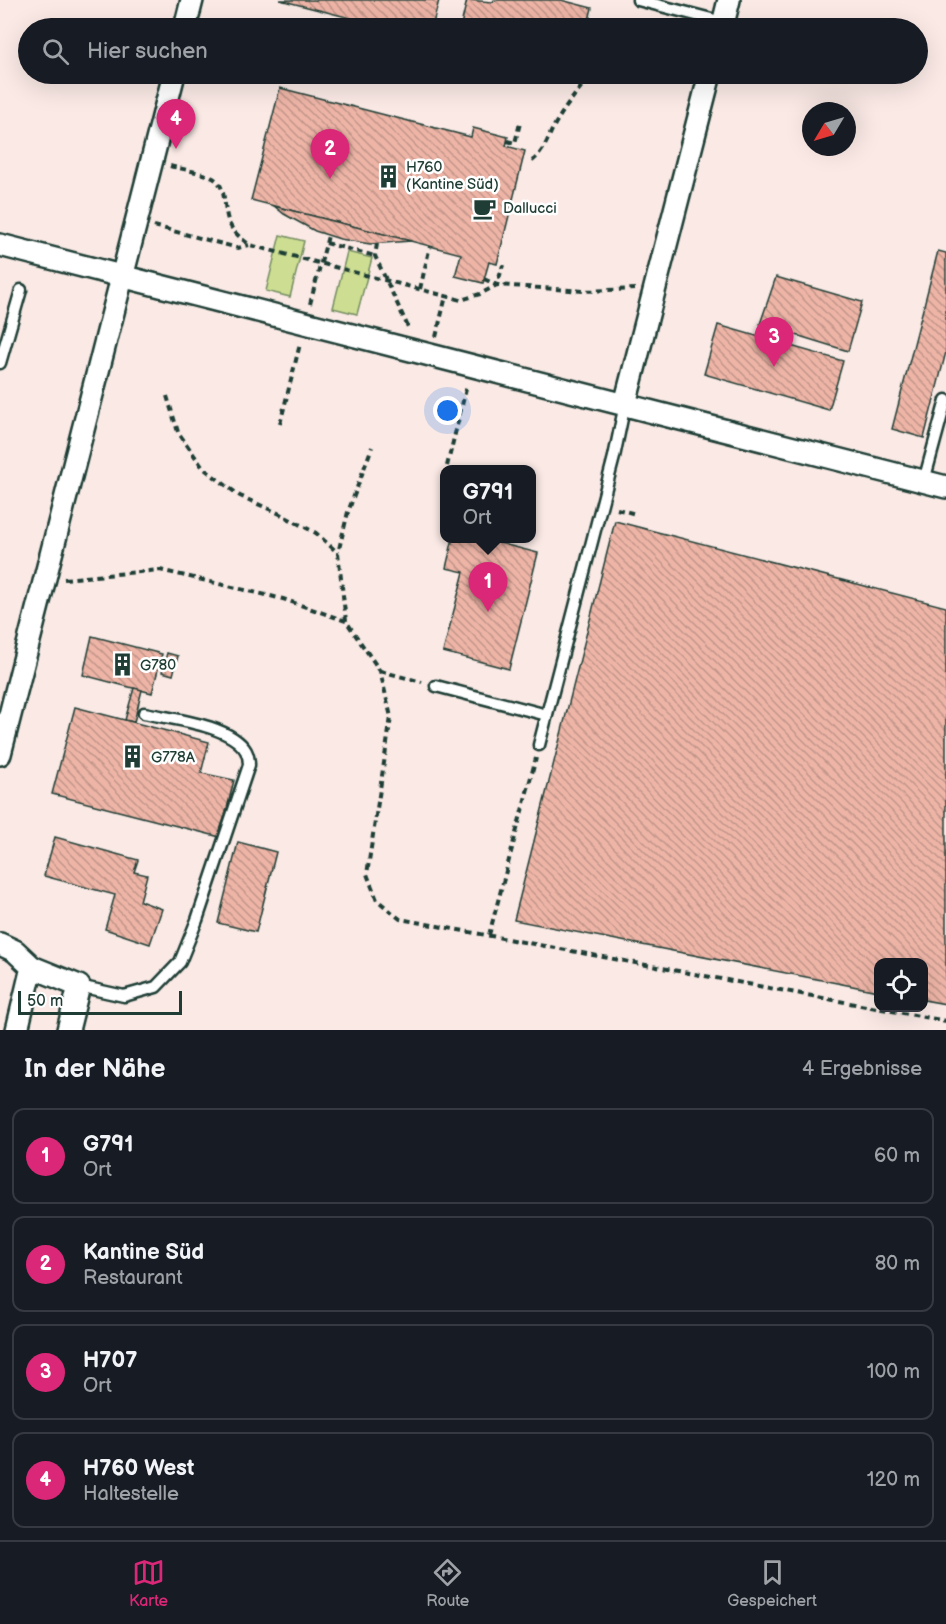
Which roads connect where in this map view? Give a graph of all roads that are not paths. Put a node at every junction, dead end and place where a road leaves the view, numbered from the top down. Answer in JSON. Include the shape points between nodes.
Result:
{"nodes":[{"id":1,"x":192,"y":0,"type":"edge"},
{"id":2,"x":638,"y":0,"type":"edge"},
{"id":3,"x":729,"y":0,"type":"edge"},
{"id":4,"x":188,"y":18,"type":"edge"},
{"id":5,"x":699,"y":18,"type":"edge"},
{"id":6,"x":725,"y":18,"type":"edge"},
{"id":7,"x":171,"y":84,"type":"edge"},
{"id":8,"x":707,"y":84,"type":"edge"},
{"id":9,"x":0,"y":245,"type":"edge"},
{"id":10,"x":122,"y":276,"type":"junction"},
{"id":11,"x":21,"y":290,"type":"dead end"},
{"id":12,"x":0,"y":363,"type":"edge"},
{"id":13,"x":946,"y":400,"type":"edge"},
{"id":14,"x":625,"y":404,"type":"junction"},
{"id":15,"x":924,"y":481,"type":"junction"},
{"id":16,"x":946,"y":487,"type":"edge"},
{"id":17,"x":436,"y":686,"type":"road end"},
{"id":18,"x":144,"y":713,"type":"dead end"},
{"id":19,"x":547,"y":715,"type":"junction"},
{"id":20,"x":539,"y":746,"type":"road end"},
{"id":21,"x":0,"y":754,"type":"edge"},
{"id":22,"x":0,"y":944,"type":"edge"},
{"id":23,"x":32,"y":967,"type":"junction"},
{"id":24,"x":80,"y":986,"type":"junction"},
{"id":25,"x":17,"y":1030,"type":"edge"},
{"id":26,"x":68,"y":1030,"type":"edge"}],
"edges":[{"from":1,"to":4,"type":"street"},
{"from":2,"to":5,"type":"lane"},
{"from":3,"to":6,"type":"street"},
{"from":7,"to":10,"type":"street"},
{"from":8,"to":14,"type":"street"},
{"from":9,"to":10,"type":"street"},
{"from":10,"to":14,"type":"street"},
{"from":10,"to":21,"type":"street"},
{"from":11,"to":12,"type":"lane"},
{"from":13,"to":15,"type":"lane"},
{"from":14,"to":15,"type":"street"},
{"from":14,"to":19,"type":"lane"},
{"from":15,"to":16,"type":"street"},
{"from":17,"to":19,"type":"lane"},
{"from":18,"to":24,"type":"lane","via":[[219,730],[239,743],[247,753],[249,765],[180,962],[156,987],[124,996]]},
{"from":19,"to":20,"type":"lane"},
{"from":22,"to":23,"type":"street","via":[[15,951]]},
{"from":23,"to":24,"type":"street"},
{"from":23,"to":25,"type":"street"},
{"from":24,"to":26,"type":"street"}]}
